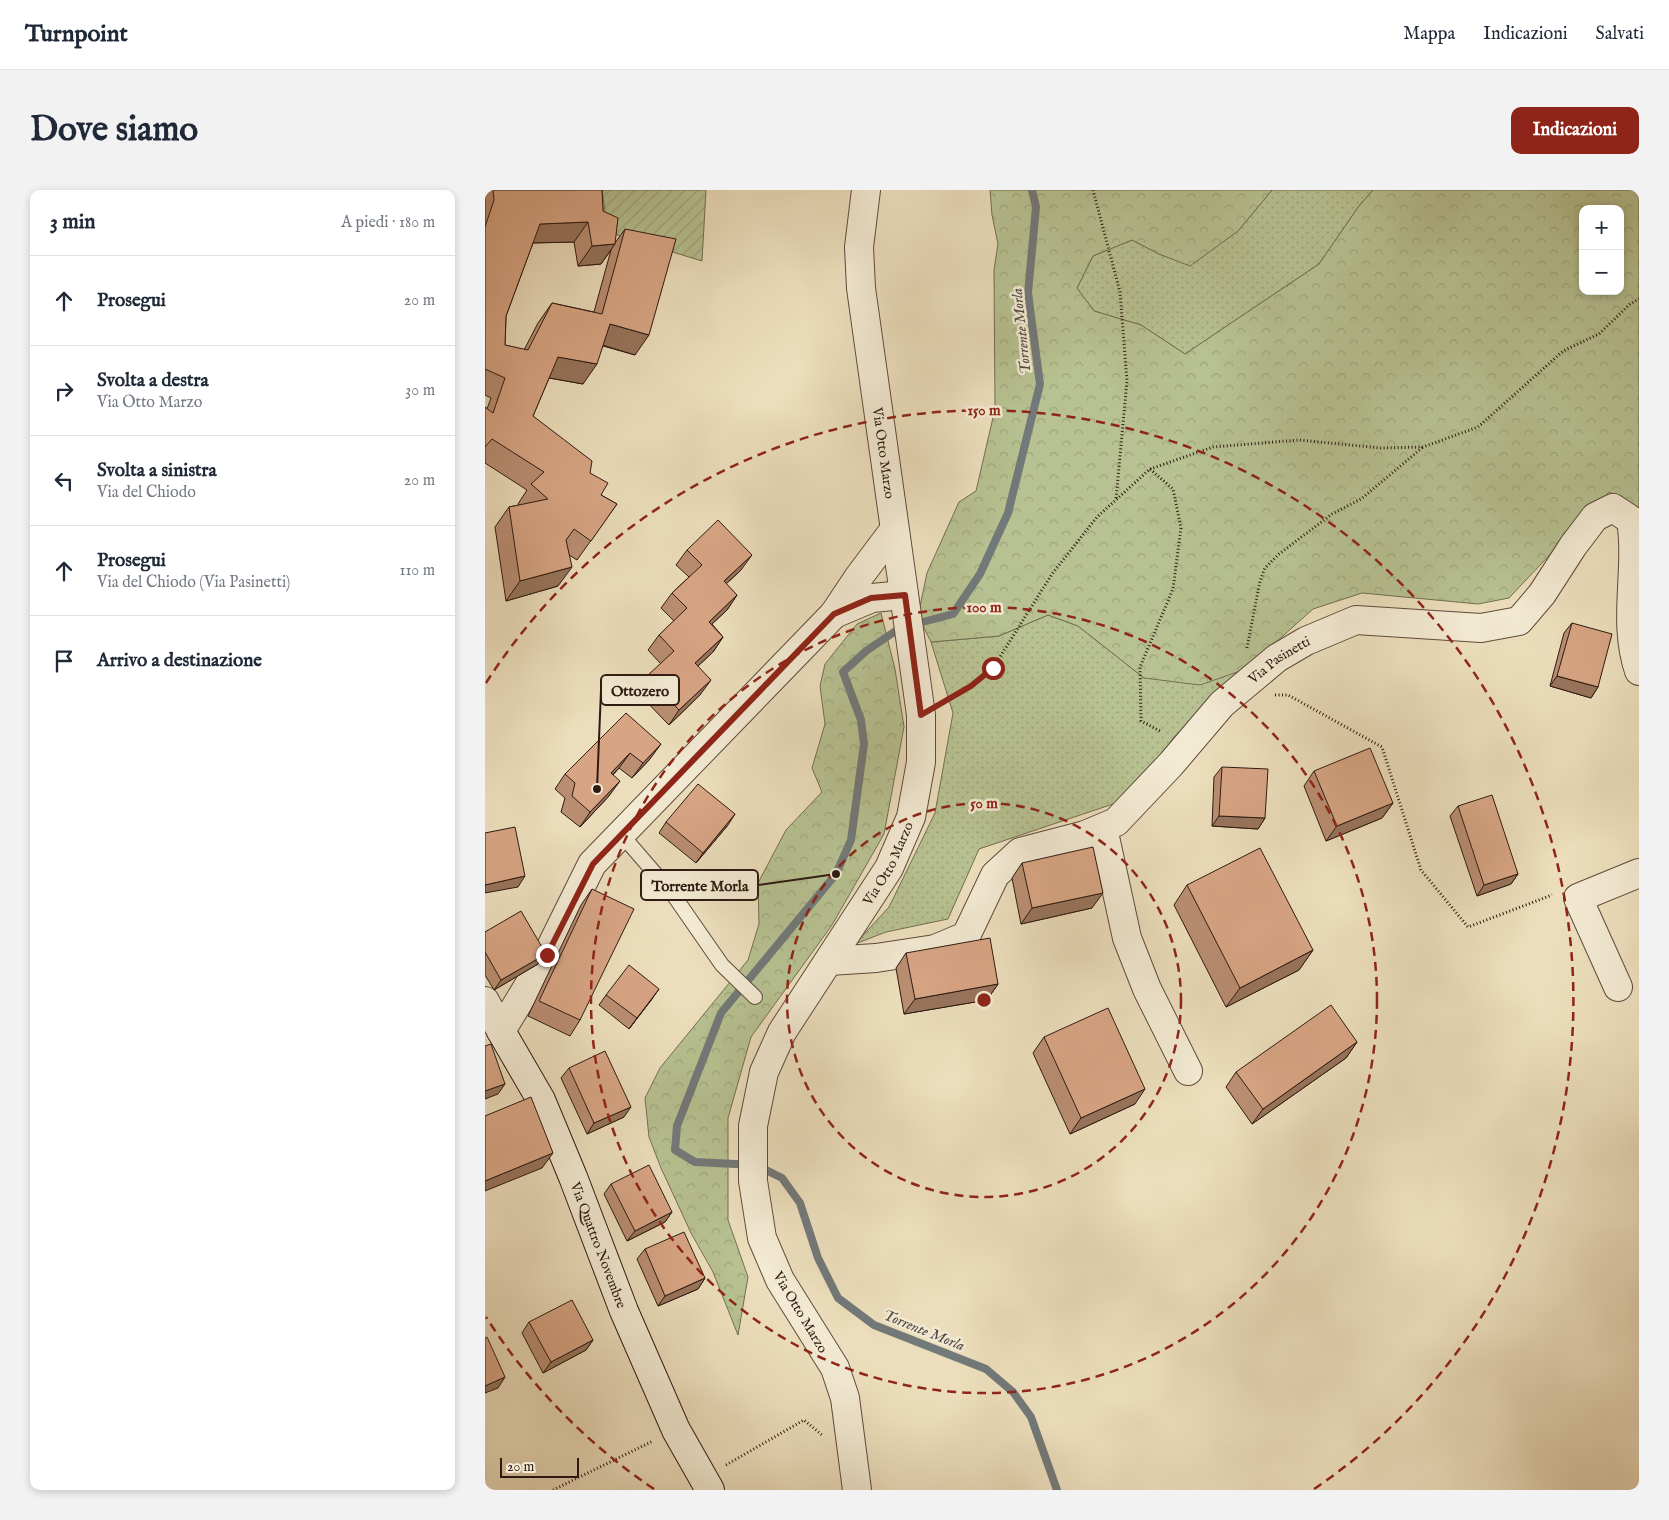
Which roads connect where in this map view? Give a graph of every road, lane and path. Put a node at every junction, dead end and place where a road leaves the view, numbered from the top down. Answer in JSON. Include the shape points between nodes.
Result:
{"nodes":[{"id":1,"x":866,"y":190,"type":"edge"},
{"id":2,"x":1093,"y":190,"type":"edge"},
{"id":3,"x":1639,"y":299,"type":"edge"},
{"id":4,"x":1423,"y":447,"type":"junction"},
{"id":5,"x":1149,"y":469,"type":"junction"},
{"id":6,"x":1116,"y":500,"type":"junction"},
{"id":7,"x":894,"y":530,"type":"junction"},
{"id":8,"x":905,"y":598,"type":"junction"},
{"id":9,"x":834,"y":614,"type":"junction"},
{"id":10,"x":1639,"y":671,"type":"edge"},
{"id":11,"x":1250,"y":680,"type":"junction"},
{"id":12,"x":921,"y":715,"type":"junction"},
{"id":13,"x":1188,"y":744,"type":"junction"},
{"id":14,"x":1103,"y":828,"type":"junction"},
{"id":15,"x":621,"y":834,"type":"junction"},
{"id":16,"x":1639,"y":873,"type":"edge"},
{"id":17,"x":1555,"y":894,"type":"dead end"},
{"id":18,"x":829,"y":961,"type":"junction"},
{"id":19,"x":1618,"y":986,"type":"dead end"},
{"id":20,"x":755,"y":998,"type":"dead end"},
{"id":21,"x":485,"y":1002,"type":"edge"},
{"id":22,"x":501,"y":1031,"type":"junction"},
{"id":23,"x":1187,"y":1071,"type":"dead end"},
{"id":24,"x":677,"y":1430,"type":"junction"},
{"id":25,"x":852,"y":1459,"type":"junction"},
{"id":26,"x":717,"y":1478,"type":"edge"},
{"id":27,"x":553,"y":1490,"type":"edge"},
{"id":28,"x":857,"y":1490,"type":"edge"}],
"edges":[{"from":1,"to":7,"type":"street","name":"Via Otto Marzo","via":[[859,247],[861,288]]},
{"from":2,"to":6,"type":"path","via":[[1120,292],[1127,381]]},
{"from":3,"to":4,"type":"path","via":[[1599,334],[1563,351],[1478,427]]},
{"from":4,"to":5,"type":"path","via":[[1381,448],[1299,440],[1213,447]]},
{"from":4,"to":11,"type":"path","via":[[1361,500],[1332,514],[1265,568],[1244,663]]},
{"from":5,"to":6,"type":"path"},
{"from":5,"to":13,"type":"path","via":[[1173,489],[1181,528],[1173,589],[1140,667],[1141,721]]},
{"from":6,"to":12,"type":"path","via":[[1097,518],[1052,574],[993,668],[971,686]]},
{"from":7,"to":8,"type":"street","name":"Via Otto Marzo"},
{"from":7,"to":9,"type":"street"},
{"from":8,"to":9,"type":"street","via":[[871,598]]},
{"from":8,"to":12,"type":"street","name":"Via Otto Marzo"},
{"from":9,"to":15,"type":"street"},
{"from":10,"to":11,"type":"street","name":"Via Pasinetti","via":[[1630,622],[1632,526],[1631,520],[1613,508],[1595,517],[1543,594],[1519,621],[1481,628],[1356,620],[1306,641],[1277,658]]},
{"from":11,"to":13,"type":"street","name":"Via Pasinetti","via":[[1222,704]]},
{"from":11,"to":17,"type":"path","via":[[1261,694],[1288,695],[1382,747],[1421,870],[1468,927]]},
{"from":12,"to":18,"type":"street","name":"Via Otto Marzo","via":[[921,762],[911,817],[889,868]]},
{"from":13,"to":14,"type":"street","name":"Via Pasinetti","via":[[1116,822]]},
{"from":14,"to":18,"type":"street","name":"Via Pasinetti","via":[[1020,852],[995,875],[966,936],[935,949]]},
{"from":14,"to":23,"type":"street","via":[[1127,938],[1147,989]]},
{"from":15,"to":20,"type":"lane","via":[[672,893],[722,965]]},
{"from":15,"to":22,"type":"street","via":[[593,864],[547,955]]},
{"from":16,"to":19,"type":"street","via":[[1578,898]]},
{"from":18,"to":25,"type":"street","name":"Via Otto Marzo","via":[[782,1032],[765,1072],[753,1126],[753,1181],[762,1238],[780,1280],[835,1368],[845,1398]]},
{"from":21,"to":22,"type":"street","name":"Via Quattro Novembre"},
{"from":22,"to":24,"type":"street","name":"Via Quattro Novembre","via":[[541,1100],[624,1311]]},
{"from":24,"to":26,"type":"street","name":"Via Quattro Novembre"},
{"from":24,"to":27,"type":"path"},
{"from":25,"to":26,"type":"path","via":[[804,1420]]},
{"from":25,"to":28,"type":"street","name":"Via Otto Marzo"}]}
